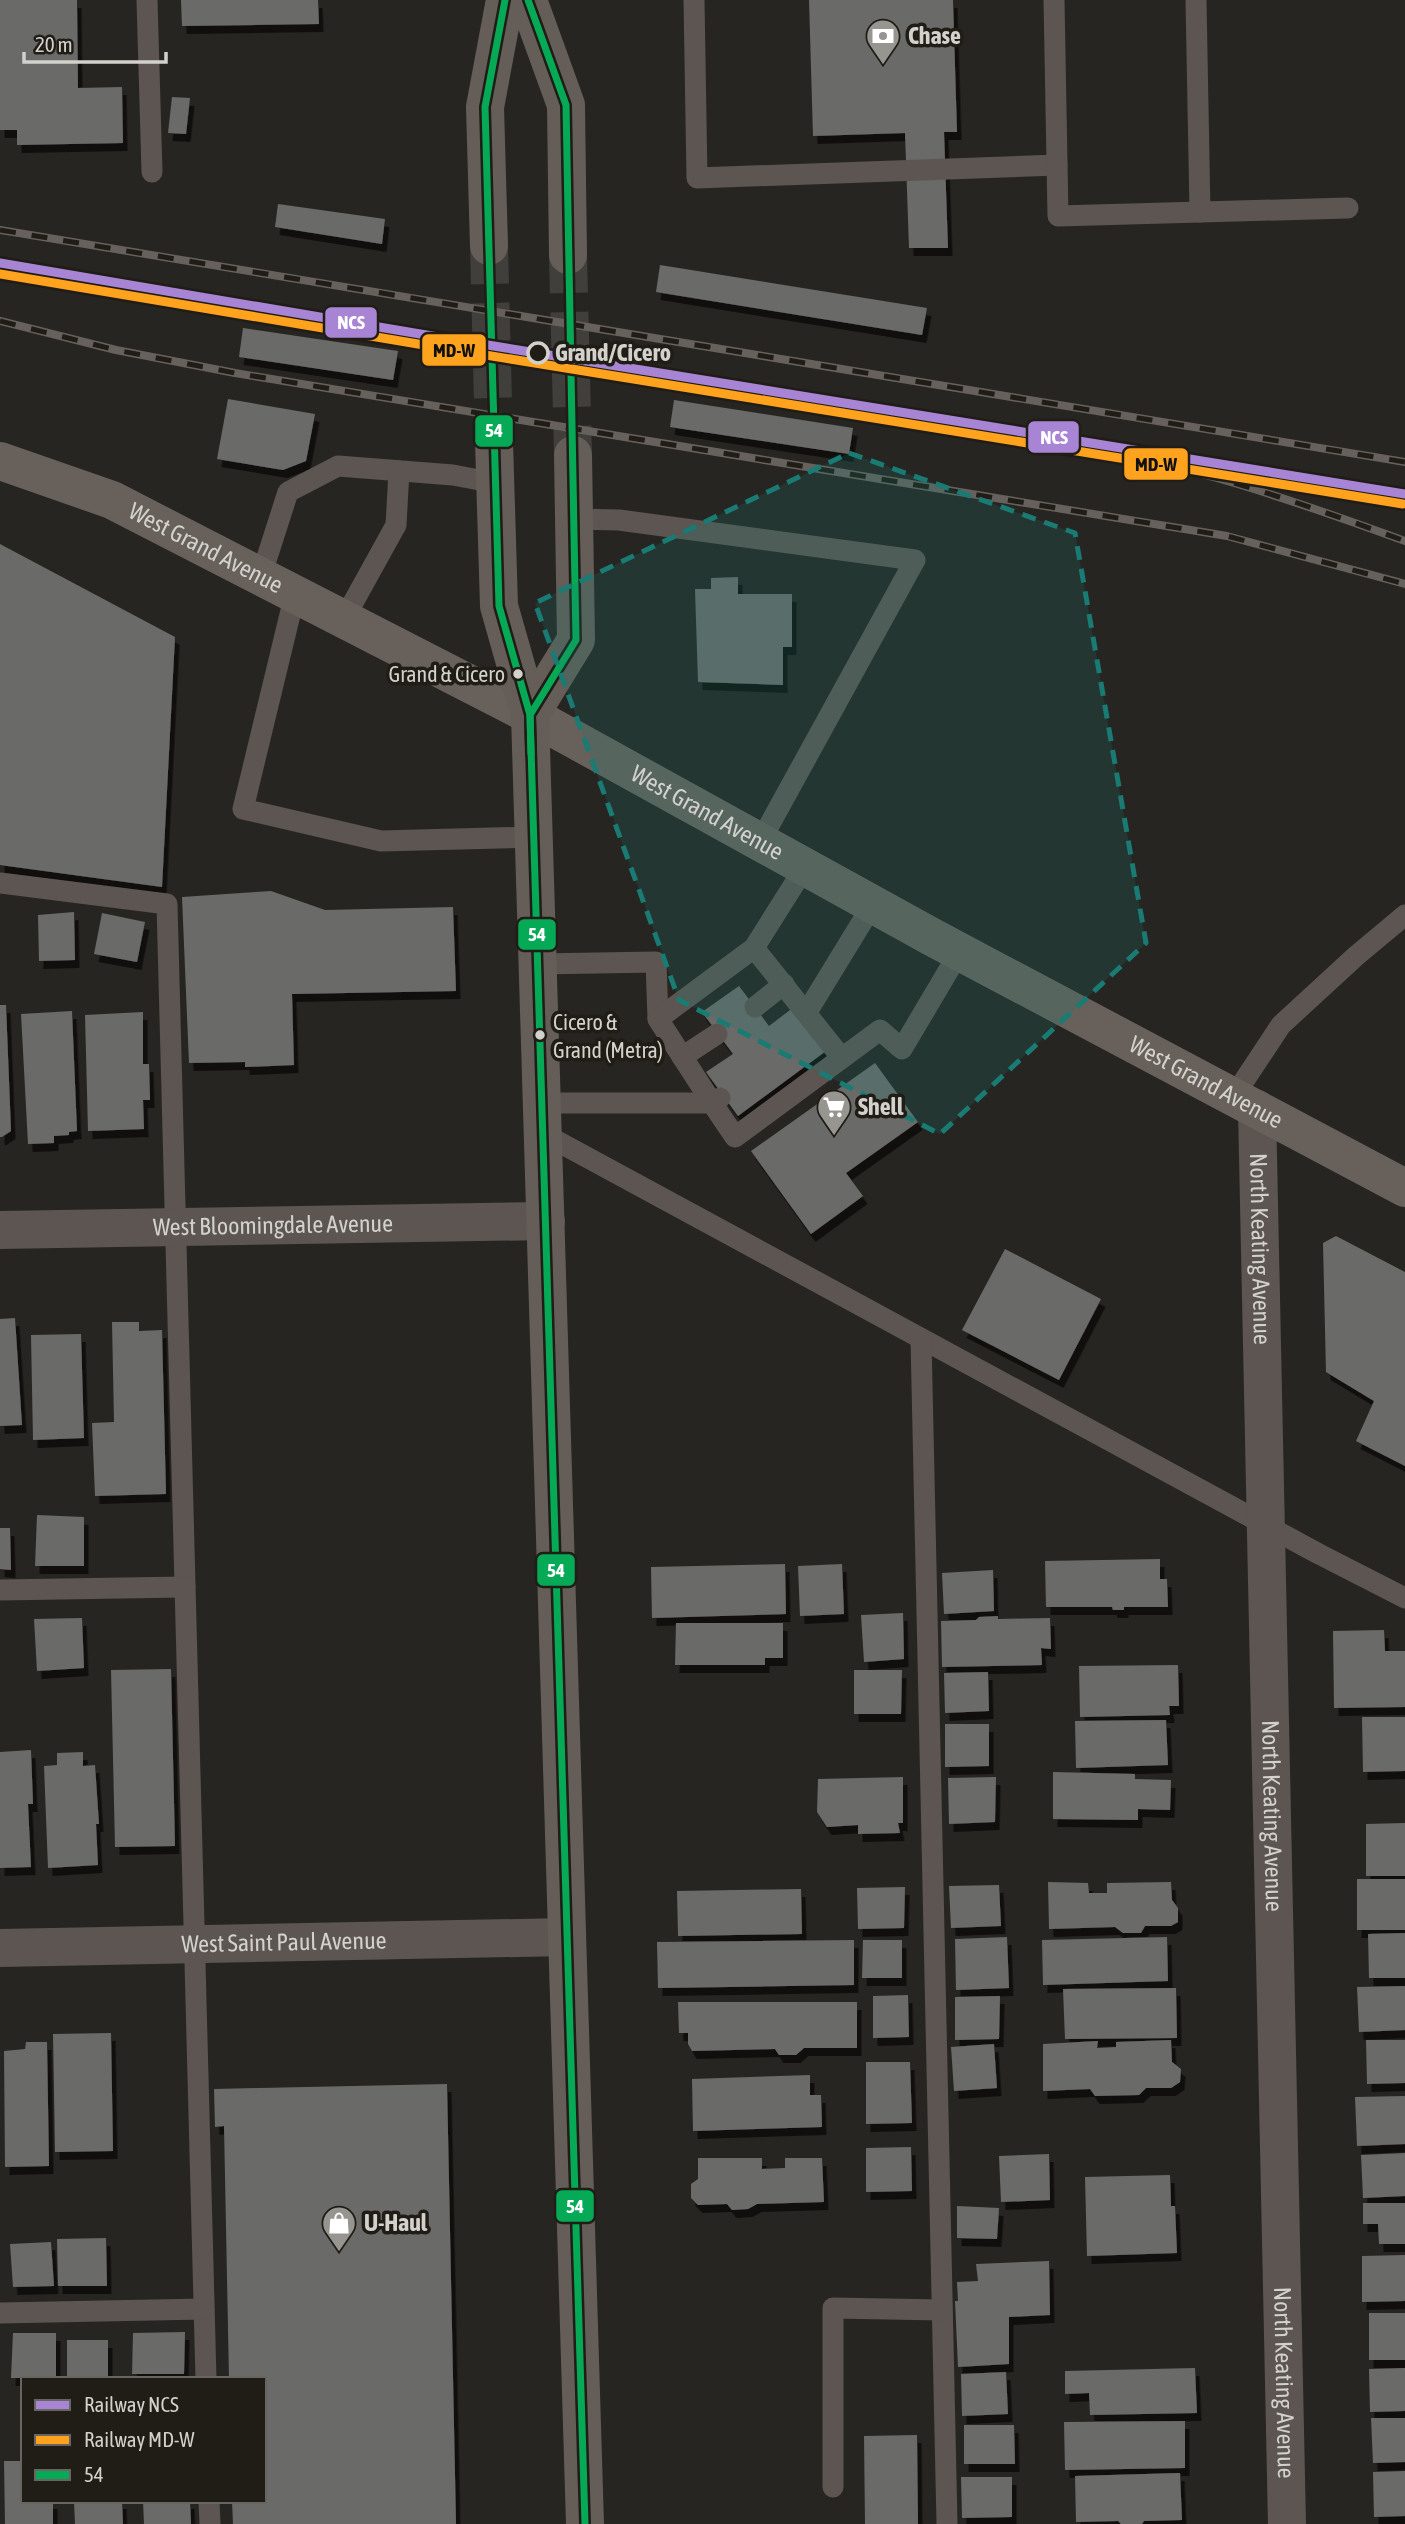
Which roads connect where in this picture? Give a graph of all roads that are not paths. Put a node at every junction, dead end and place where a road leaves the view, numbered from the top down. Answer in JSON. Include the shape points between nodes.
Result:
{"nodes":[{"id":1,"x":147,"y":0,"type":"edge"},
{"id":2,"x":505,"y":0,"type":"edge"},
{"id":3,"x":528,"y":0,"type":"edge"},
{"id":4,"x":694,"y":0,"type":"edge"},
{"id":5,"x":1054,"y":0,"type":"edge"},
{"id":6,"x":1196,"y":0,"type":"edge"},
{"id":7,"x":1057,"y":165,"type":"junction"},
{"id":8,"x":152,"y":172,"type":"dead end"},
{"id":9,"x":1348,"y":208,"type":"dead end"},
{"id":10,"x":1200,"y":212,"type":"junction"},
{"id":11,"x":489,"y":246,"type":"tunnel mouth"},
{"id":12,"x":568,"y":255,"type":"tunnel mouth"},
{"id":13,"x":494,"y":442,"type":"tunnel mouth"},
{"id":14,"x":573,"y":455,"type":"tunnel mouth"},
{"id":15,"x":0,"y":461,"type":"edge"},
{"id":16,"x":399,"y":471,"type":"junction"},
{"id":17,"x":495,"y":483,"type":"junction"},
{"id":18,"x":574,"y":519,"type":"junction"},
{"id":19,"x":261,"y":576,"type":"junction"},
{"id":20,"x":295,"y":594,"type":"junction"},
{"id":21,"x":344,"y":619,"type":"junction"},
{"id":22,"x":530,"y":715,"type":"junction"},
{"id":23,"x":534,"y":837,"type":"junction"},
{"id":24,"x":760,"y":842,"type":"junction"},
{"id":25,"x":805,"y":867,"type":"junction"},
{"id":26,"x":0,"y":883,"type":"edge"},
{"id":27,"x":873,"y":904,"type":"junction"},
{"id":28,"x":1405,"y":915,"type":"edge"},
{"id":29,"x":754,"y":948,"type":"junction"},
{"id":30,"x":960,"y":951,"type":"junction"},
{"id":31,"x":538,"y":964,"type":"junction"},
{"id":32,"x":784,"y":984,"type":"junction"},
{"id":33,"x":755,"y":1007,"type":"dead end"},
{"id":34,"x":658,"y":1019,"type":"junction"},
{"id":35,"x":813,"y":1024,"type":"junction"},
{"id":36,"x":717,"y":1034,"type":"dead end"},
{"id":37,"x":682,"y":1057,"type":"junction"},
{"id":38,"x":841,"y":1057,"type":"junction"},
{"id":39,"x":718,"y":1099,"type":"junction"},
{"id":40,"x":1245,"y":1103,"type":"junction"},
{"id":41,"x":543,"y":1118,"type":"junction"},
{"id":42,"x":1405,"y":1188,"type":"edge"},
{"id":43,"x":546,"y":1221,"type":"junction"},
{"id":44,"x":176,"y":1227,"type":"junction"},
{"id":45,"x":0,"y":1230,"type":"edge"},
{"id":46,"x":921,"y":1339,"type":"junction"},
{"id":47,"x":1264,"y":1524,"type":"junction"},
{"id":48,"x":185,"y":1587,"type":"junction"},
{"id":49,"x":0,"y":1590,"type":"edge"},
{"id":50,"x":1405,"y":1598,"type":"edge"},
{"id":51,"x":567,"y":1937,"type":"junction"},
{"id":52,"x":194,"y":1944,"type":"junction"},
{"id":53,"x":0,"y":1948,"type":"edge"},
{"id":54,"x":204,"y":2309,"type":"junction"},
{"id":55,"x":942,"y":2310,"type":"junction"},
{"id":56,"x":0,"y":2313,"type":"edge"},
{"id":57,"x":206,"y":2377,"type":"edge"},
{"id":58,"x":833,"y":2487,"type":"dead end"},
{"id":59,"x":209,"y":2503,"type":"edge"},
{"id":60,"x":210,"y":2524,"type":"edge"},
{"id":61,"x":584,"y":2524,"type":"edge"},
{"id":62,"x":947,"y":2524,"type":"edge"},
{"id":63,"x":1287,"y":2524,"type":"edge"}],
"edges":[{"from":1,"to":8,"type":"lane"},
{"from":2,"to":11,"type":"main road","via":[[485,107]]},
{"from":3,"to":12,"type":"main road","via":[[566,105]]},
{"from":4,"to":7,"type":"lane","via":[[697,178]]},
{"from":5,"to":7,"type":"lane"},
{"from":6,"to":10,"type":"lane"},
{"from":7,"to":10,"type":"lane","via":[[1058,216]]},
{"from":9,"to":10,"type":"lane"},
{"from":13,"to":17,"type":"main road"},
{"from":14,"to":18,"type":"main road"},
{"from":15,"to":19,"type":"main road","name":"West Grand Avenue","via":[[112,500]]},
{"from":16,"to":17,"type":"lane"},
{"from":16,"to":19,"type":"lane","via":[[338,466],[288,492]]},
{"from":16,"to":21,"type":"lane","via":[[396,525]]},
{"from":17,"to":22,"type":"main road","via":[[499,606]]},
{"from":18,"to":22,"type":"main road","via":[[576,640]]},
{"from":18,"to":24,"type":"lane","via":[[619,520],[915,560]]},
{"from":19,"to":20,"type":"main road","name":"West Grand Avenue"},
{"from":20,"to":21,"type":"main road","name":"West Grand Avenue"},
{"from":20,"to":23,"type":"lane","via":[[243,809],[381,841]]},
{"from":21,"to":22,"type":"main road","name":"West Grand Avenue"},
{"from":22,"to":23,"type":"main road"},
{"from":22,"to":24,"type":"main road","name":"West Grand Avenue"},
{"from":23,"to":31,"type":"main road"},
{"from":24,"to":25,"type":"main road","name":"West Grand Avenue"},
{"from":25,"to":27,"type":"main road","name":"West Grand Avenue"},
{"from":25,"to":29,"type":"lane"},
{"from":26,"to":44,"type":"lane","via":[[167,904]]},
{"from":27,"to":30,"type":"main road","name":"West Grand Avenue"},
{"from":27,"to":35,"type":"lane"},
{"from":28,"to":40,"type":"lane","via":[[1281,1025],[1268,1041]]},
{"from":29,"to":32,"type":"lane"},
{"from":29,"to":34,"type":"lane"},
{"from":30,"to":38,"type":"lane","via":[[902,1049],[880,1030]]},
{"from":30,"to":40,"type":"main road","name":"West Grand Avenue"},
{"from":31,"to":34,"type":"lane","via":[[656,962]]},
{"from":31,"to":41,"type":"main road"},
{"from":32,"to":33,"type":"lane"},
{"from":32,"to":35,"type":"lane"},
{"from":34,"to":37,"type":"lane"},
{"from":35,"to":38,"type":"lane"},
{"from":36,"to":37,"type":"lane"},
{"from":37,"to":39,"type":"lane"},
{"from":38,"to":39,"type":"lane","via":[[735,1136]]},
{"from":39,"to":41,"type":"lane"},
{"from":40,"to":42,"type":"main road","name":"West Grand Avenue"},
{"from":40,"to":47,"type":"street","name":"North Keating Avenue"},
{"from":41,"to":43,"type":"main road"},
{"from":41,"to":46,"type":"lane"},
{"from":43,"to":44,"type":"street","name":"West Bloomingdale Avenue"},
{"from":43,"to":51,"type":"main road"},
{"from":44,"to":45,"type":"street","name":"West Bloomingdale Avenue"},
{"from":44,"to":48,"type":"lane"},
{"from":46,"to":47,"type":"lane"},
{"from":46,"to":55,"type":"lane"},
{"from":47,"to":50,"type":"lane"},
{"from":47,"to":63,"type":"street","name":"North Keating Avenue"},
{"from":48,"to":49,"type":"lane"},
{"from":48,"to":52,"type":"lane"},
{"from":51,"to":52,"type":"street","name":"West Saint Paul Avenue"},
{"from":51,"to":61,"type":"main road"},
{"from":52,"to":53,"type":"street","name":"West Saint Paul Avenue"},
{"from":52,"to":54,"type":"lane"},
{"from":54,"to":56,"type":"lane"},
{"from":54,"to":57,"type":"lane"},
{"from":55,"to":58,"type":"lane","via":[[833,2308]]},
{"from":55,"to":62,"type":"lane"},
{"from":59,"to":60,"type":"lane"}]}
